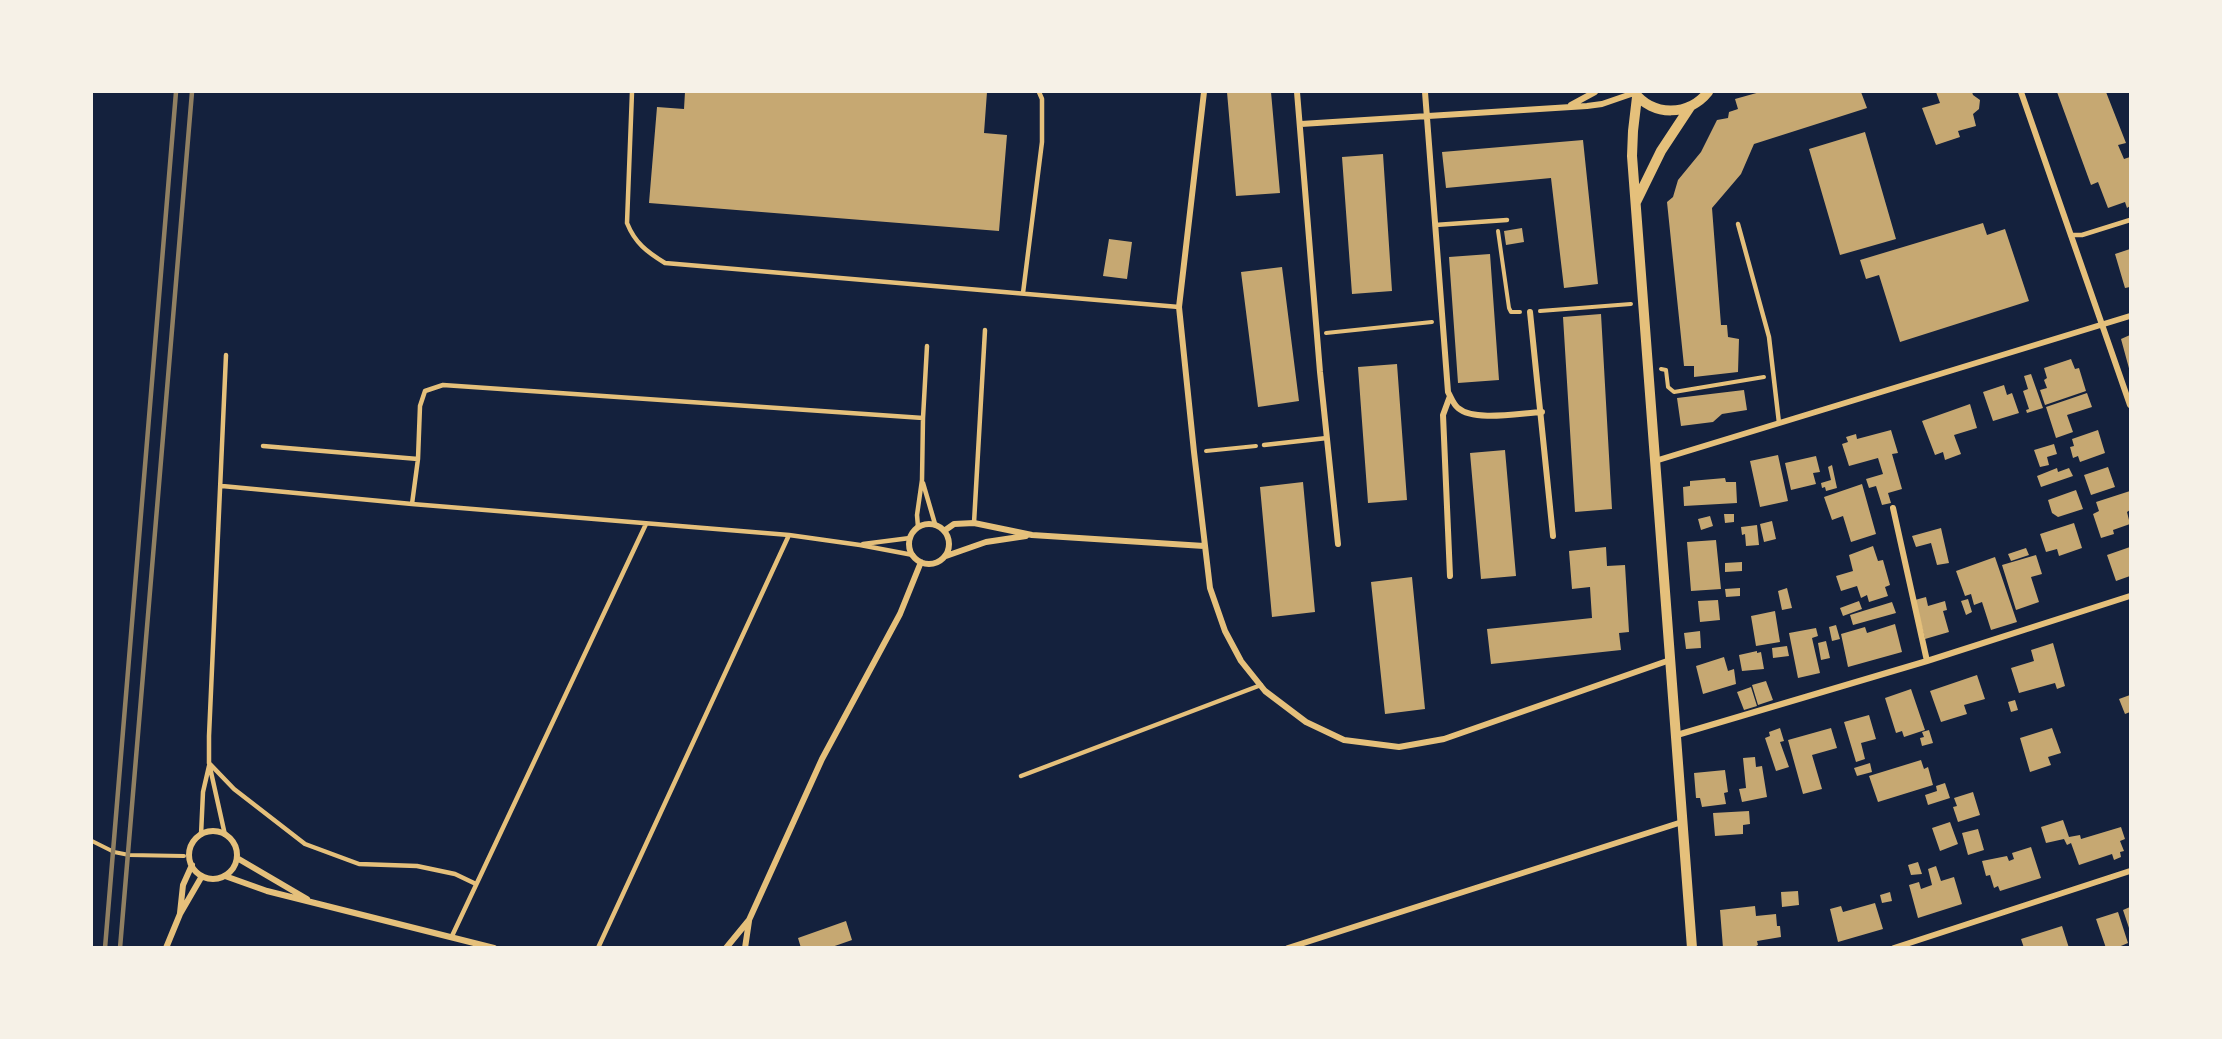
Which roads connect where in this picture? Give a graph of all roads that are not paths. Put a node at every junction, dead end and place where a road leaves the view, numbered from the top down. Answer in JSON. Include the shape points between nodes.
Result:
{"nodes":[{"id":1,"x":632,"y":92,"type":"edge"},
{"id":2,"x":1039,"y":92,"type":"edge"},
{"id":3,"x":1204,"y":92,"type":"edge"},
{"id":4,"x":1297,"y":92,"type":"edge"},
{"id":5,"x":1425,"y":92,"type":"edge"},
{"id":6,"x":1595,"y":92,"type":"edge"},
{"id":7,"x":1708,"y":92,"type":"edge"},
{"id":8,"x":2021,"y":92,"type":"edge"},
{"id":9,"x":1635,"y":94,"type":"edge"},
{"id":10,"x":1570,"y":106,"type":"junction"},
{"id":11,"x":1689,"y":107,"type":"junction"},
{"id":12,"x":1426,"y":117,"type":"junction"},
{"id":13,"x":1301,"y":124,"type":"junction"},
{"id":14,"x":1636,"y":202,"type":"junction"},
{"id":15,"x":1507,"y":220,"type":"dead end"},
{"id":16,"x":2130,"y":220,"type":"edge"},
{"id":17,"x":1738,"y":224,"type":"dead end"},
{"id":18,"x":1435,"y":225,"type":"junction"},
{"id":19,"x":2071,"y":235,"type":"junction"},
{"id":20,"x":1023,"y":293,"type":"junction"},
{"id":21,"x":1179,"y":306,"type":"junction"},
{"id":22,"x":1530,"y":312,"type":"road end"},
{"id":23,"x":2130,"y":316,"type":"edge"},
{"id":24,"x":2103,"y":325,"type":"junction"},
{"id":25,"x":985,"y":330,"type":"dead end"},
{"id":26,"x":927,"y":346,"type":"dead end"},
{"id":27,"x":226,"y":355,"type":"dead end"},
{"id":28,"x":1450,"y":396,"type":"junction"},
{"id":29,"x":2130,"y":405,"type":"edge"},
{"id":30,"x":1542,"y":412,"type":"junction"},
{"id":31,"x":923,"y":418,"type":"junction"},
{"id":32,"x":1779,"y":423,"type":"junction"},
{"id":33,"x":1327,"y":438,"type":"junction"},
{"id":34,"x":1264,"y":445,"type":"road end"},
{"id":35,"x":263,"y":446,"type":"dead end"},
{"id":36,"x":418,"y":459,"type":"junction"},
{"id":37,"x":1655,"y":461,"type":"junction"},
{"id":38,"x":922,"y":480,"type":"junction"},
{"id":39,"x":222,"y":486,"type":"junction"},
{"id":40,"x":412,"y":504,"type":"junction"},
{"id":41,"x":1893,"y":508,"type":"dead end"},
{"id":42,"x":974,"y":523,"type":"junction"},
{"id":43,"x":646,"y":524,"type":"junction"},
{"id":44,"x":935,"y":524,"type":"junction"},
{"id":45,"x":918,"y":527,"type":"junction"},
{"id":46,"x":945,"y":531,"type":"junction"},
{"id":47,"x":789,"y":534,"type":"junction"},
{"id":48,"x":1032,"y":535,"type":"junction"},
{"id":49,"x":1553,"y":536,"type":"dead end"},
{"id":50,"x":910,"y":538,"type":"junction"},
{"id":51,"x":1338,"y":544,"type":"dead end"},
{"id":52,"x":861,"y":545,"type":"junction"},
{"id":53,"x":1204,"y":546,"type":"junction"},
{"id":54,"x":913,"y":555,"type":"junction"},
{"id":55,"x":945,"y":556,"type":"junction"},
{"id":56,"x":921,"y":562,"type":"junction"},
{"id":57,"x":1450,"y":576,"type":"dead end"},
{"id":58,"x":2130,"y":596,"type":"edge"},
{"id":59,"x":1671,"y":659,"type":"junction"},
{"id":60,"x":1927,"y":661,"type":"junction"},
{"id":61,"x":1261,"y":685,"type":"junction"},
{"id":62,"x":1677,"y":735,"type":"junction"},
{"id":63,"x":209,"y":763,"type":"junction"},
{"id":64,"x":1021,"y":776,"type":"dead end"},
{"id":65,"x":1682,"y":822,"type":"junction"},
{"id":66,"x":201,"y":835,"type":"junction"},
{"id":67,"x":225,"y":835,"type":"junction"},
{"id":68,"x":237,"y":858,"type":"junction"},
{"id":69,"x":192,"y":866,"type":"junction"},
{"id":70,"x":2130,"y":871,"type":"edge"},
{"id":71,"x":202,"y":876,"type":"junction"},
{"id":72,"x":225,"y":876,"type":"junction"},
{"id":73,"x":476,"y":884,"type":"junction"},
{"id":74,"x":313,"y":902,"type":"junction"},
{"id":75,"x":180,"y":914,"type":"junction"},
{"id":76,"x":749,"y":920,"type":"junction"},
{"id":77,"x":452,"y":936,"type":"junction"},
{"id":78,"x":166,"y":948,"type":"edge"},
{"id":79,"x":494,"y":948,"type":"edge"},
{"id":80,"x":598,"y":948,"type":"edge"},
{"id":81,"x":726,"y":948,"type":"edge"},
{"id":82,"x":745,"y":948,"type":"edge"},
{"id":83,"x":1288,"y":948,"type":"edge"},
{"id":84,"x":1692,"y":948,"type":"edge"},
{"id":85,"x":1894,"y":948,"type":"edge"}],
"edges":[{"from":1,"to":20,"type":"lane","via":[[627,223],[645,252],[665,263]]},
{"from":2,"to":20,"type":"lane","via":[[1042,142]]},
{"from":3,"to":21,"type":"street"},
{"from":4,"to":13,"type":"street"},
{"from":5,"to":12,"type":"street"},
{"from":6,"to":10,"type":"street"},
{"from":7,"to":11,"type":"street"},
{"from":8,"to":19,"type":"street"},
{"from":9,"to":10,"type":"street","via":[[1602,104]]},
{"from":9,"to":11,"type":"street","via":[[1662,110]]},
{"from":9,"to":14,"type":"street","via":[[1632,148]]},
{"from":10,"to":12,"type":"street"},
{"from":11,"to":14,"type":"street","via":[[1661,151]]},
{"from":12,"to":13,"type":"street"},
{"from":12,"to":18,"type":"street"},
{"from":13,"to":33,"type":"street"},
{"from":14,"to":37,"type":"street"},
{"from":15,"to":18,"type":"lane"},
{"from":16,"to":19,"type":"lane"},
{"from":17,"to":32,"type":"lane","via":[[1769,337]]},
{"from":18,"to":28,"type":"street"},
{"from":19,"to":24,"type":"street"},
{"from":20,"to":21,"type":"lane"},
{"from":21,"to":53,"type":"street"},
{"from":22,"to":30,"type":"street"},
{"from":23,"to":24,"type":"street"},
{"from":24,"to":29,"type":"street"},
{"from":24,"to":32,"type":"street"},
{"from":25,"to":42,"type":"lane"},
{"from":26,"to":31,"type":"lane"},
{"from":27,"to":39,"type":"lane"},
{"from":28,"to":30,"type":"street","via":[[1456,407],[1468,414]]},
{"from":28,"to":57,"type":"street","via":[[1443,415]]},
{"from":30,"to":49,"type":"street"},
{"from":31,"to":36,"type":"lane","via":[[443,385],[425,391],[420,406]]},
{"from":31,"to":38,"type":"lane"},
{"from":32,"to":37,"type":"street"},
{"from":33,"to":34,"type":"lane"},
{"from":33,"to":51,"type":"street"},
{"from":35,"to":36,"type":"lane"},
{"from":36,"to":40,"type":"lane"},
{"from":37,"to":59,"type":"street"},
{"from":38,"to":44,"type":"lane"},
{"from":38,"to":45,"type":"lane"},
{"from":39,"to":40,"type":"lane"},
{"from":39,"to":63,"type":"lane"},
{"from":40,"to":43,"type":"lane"},
{"from":41,"to":60,"type":"street"},
{"from":42,"to":46,"type":"street","via":[[954,524]]},
{"from":42,"to":48,"type":"street"},
{"from":43,"to":47,"type":"lane"},
{"from":43,"to":73,"type":"lane"},
{"from":44,"to":45,"type":"street"},
{"from":44,"to":46,"type":"street"},
{"from":45,"to":50,"type":"street"},
{"from":46,"to":55,"type":"street","via":[[949,543]]},
{"from":47,"to":52,"type":"lane"},
{"from":47,"to":80,"type":"lane"},
{"from":48,"to":53,"type":"street"},
{"from":48,"to":55,"type":"street","via":[[986,542]]},
{"from":50,"to":52,"type":"lane"},
{"from":50,"to":54,"type":"street"},
{"from":52,"to":54,"type":"lane"},
{"from":53,"to":61,"type":"street","via":[[1210,588],[1225,630],[1241,661]]},
{"from":54,"to":56,"type":"street"},
{"from":55,"to":56,"type":"street","via":[[930,564]]},
{"from":56,"to":76,"type":"street","via":[[900,614],[822,759]]},
{"from":58,"to":60,"type":"street"},
{"from":59,"to":61,"type":"street","via":[[1444,739],[1400,747],[1344,740],[1306,722]]},
{"from":59,"to":62,"type":"street"},
{"from":60,"to":62,"type":"street"},
{"from":61,"to":64,"type":"lane"},
{"from":62,"to":65,"type":"street"},
{"from":63,"to":66,"type":"lane"},
{"from":63,"to":67,"type":"lane"},
{"from":63,"to":73,"type":"lane","via":[[234,789],[305,844],[359,864],[417,866],[455,874]]},
{"from":65,"to":83,"type":"street"},
{"from":65,"to":84,"type":"street"},
{"from":66,"to":67,"type":"street"},
{"from":66,"to":69,"type":"street","via":[[192,845]]},
{"from":67,"to":68,"type":"street","via":[[234,845]]},
{"from":68,"to":72,"type":"street"},
{"from":68,"to":74,"type":"street"},
{"from":69,"to":71,"type":"street"},
{"from":69,"to":75,"type":"street","via":[[183,885]]},
{"from":70,"to":85,"type":"street"},
{"from":71,"to":72,"type":"street"},
{"from":71,"to":75,"type":"street"},
{"from":72,"to":74,"type":"street"},
{"from":73,"to":77,"type":"lane"},
{"from":74,"to":77,"type":"street"},
{"from":75,"to":78,"type":"street"},
{"from":76,"to":81,"type":"street"},
{"from":76,"to":82,"type":"street"},
{"from":77,"to":79,"type":"street"}]}
